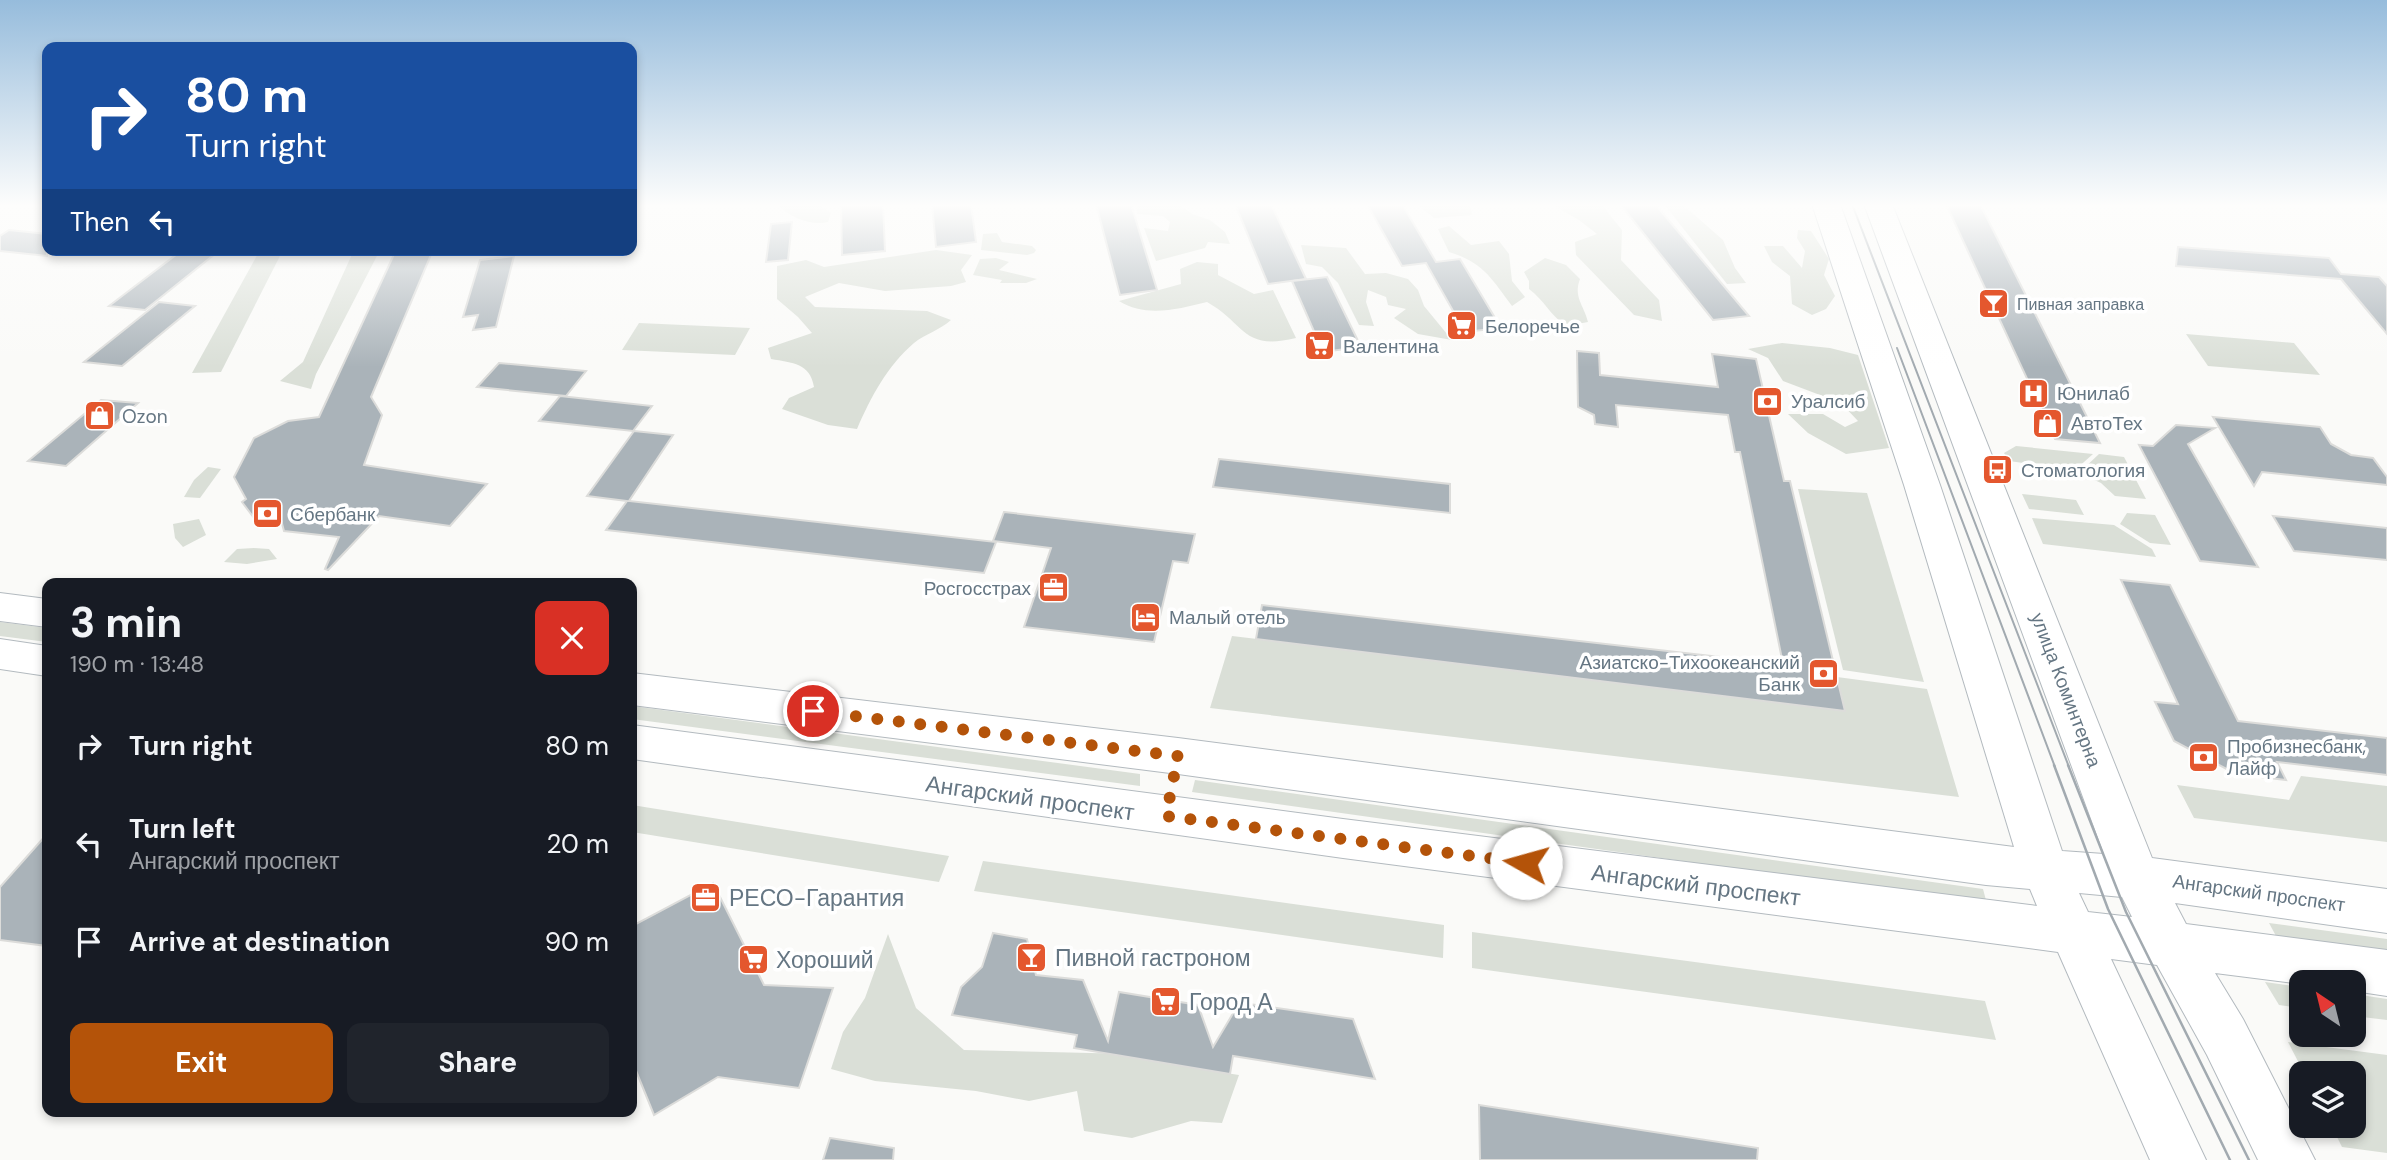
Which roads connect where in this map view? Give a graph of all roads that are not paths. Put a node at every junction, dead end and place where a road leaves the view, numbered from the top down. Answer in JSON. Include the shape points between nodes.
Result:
{"nodes":[{"id":1,"x":1844,"y":258,"type":"edge"},
{"id":2,"x":1899,"y":258,"type":"edge"},
{"id":3,"x":0,"y":607,"type":"edge"},
{"id":4,"x":42,"y":612,"type":"edge"},
{"id":5,"x":0,"y":654,"type":"edge"},
{"id":6,"x":42,"y":660,"type":"edge"},
{"id":7,"x":637,"y":690,"type":"edge"},
{"id":8,"x":637,"y":743,"type":"edge"},
{"id":9,"x":1178,"y":756,"type":"junction"},
{"id":10,"x":1166,"y":816,"type":"junction"},
{"id":11,"x":2044,"y":868,"type":"junction"},
{"id":12,"x":2136,"y":877,"type":"junction"},
{"id":13,"x":2387,"y":911,"type":"edge"},
{"id":14,"x":2072,"y":931,"type":"junction"},
{"id":15,"x":2170,"y":942,"type":"junction"},
{"id":16,"x":2387,"y":973,"type":"edge"},
{"id":17,"x":2179,"y":1160,"type":"edge"},
{"id":18,"x":2287,"y":1160,"type":"edge"}],
"edges":[{"from":1,"to":11,"type":"street"},
{"from":2,"to":12,"type":"street","name":"улица Коминтерна"},
{"from":3,"to":4,"type":"street"},
{"from":5,"to":6,"type":"street"},
{"from":7,"to":9,"type":"street","name":"Ангарский проспект"},
{"from":8,"to":10,"type":"street","name":"Ангарский проспект"},
{"from":9,"to":10,"type":"street"},
{"from":9,"to":11,"type":"street","name":"Ангарский проспект","via":[[1986,865]]},
{"from":10,"to":14,"type":"street","name":"Ангарский проспект"},
{"from":11,"to":12,"type":"street","name":"Ангарский проспект"},
{"from":11,"to":14,"type":"street"},
{"from":12,"to":13,"type":"street","name":"Ангарский проспект"},
{"from":12,"to":15,"type":"street","name":"улица Коминтерна"},
{"from":14,"to":15,"type":"street","name":"Ангарский проспект"},
{"from":14,"to":17,"type":"street"},
{"from":15,"to":16,"type":"street","name":"Ангарский проспект"},
{"from":15,"to":18,"type":"street","name":"улица Коминтерна","via":[[2225,1037]]}]}
